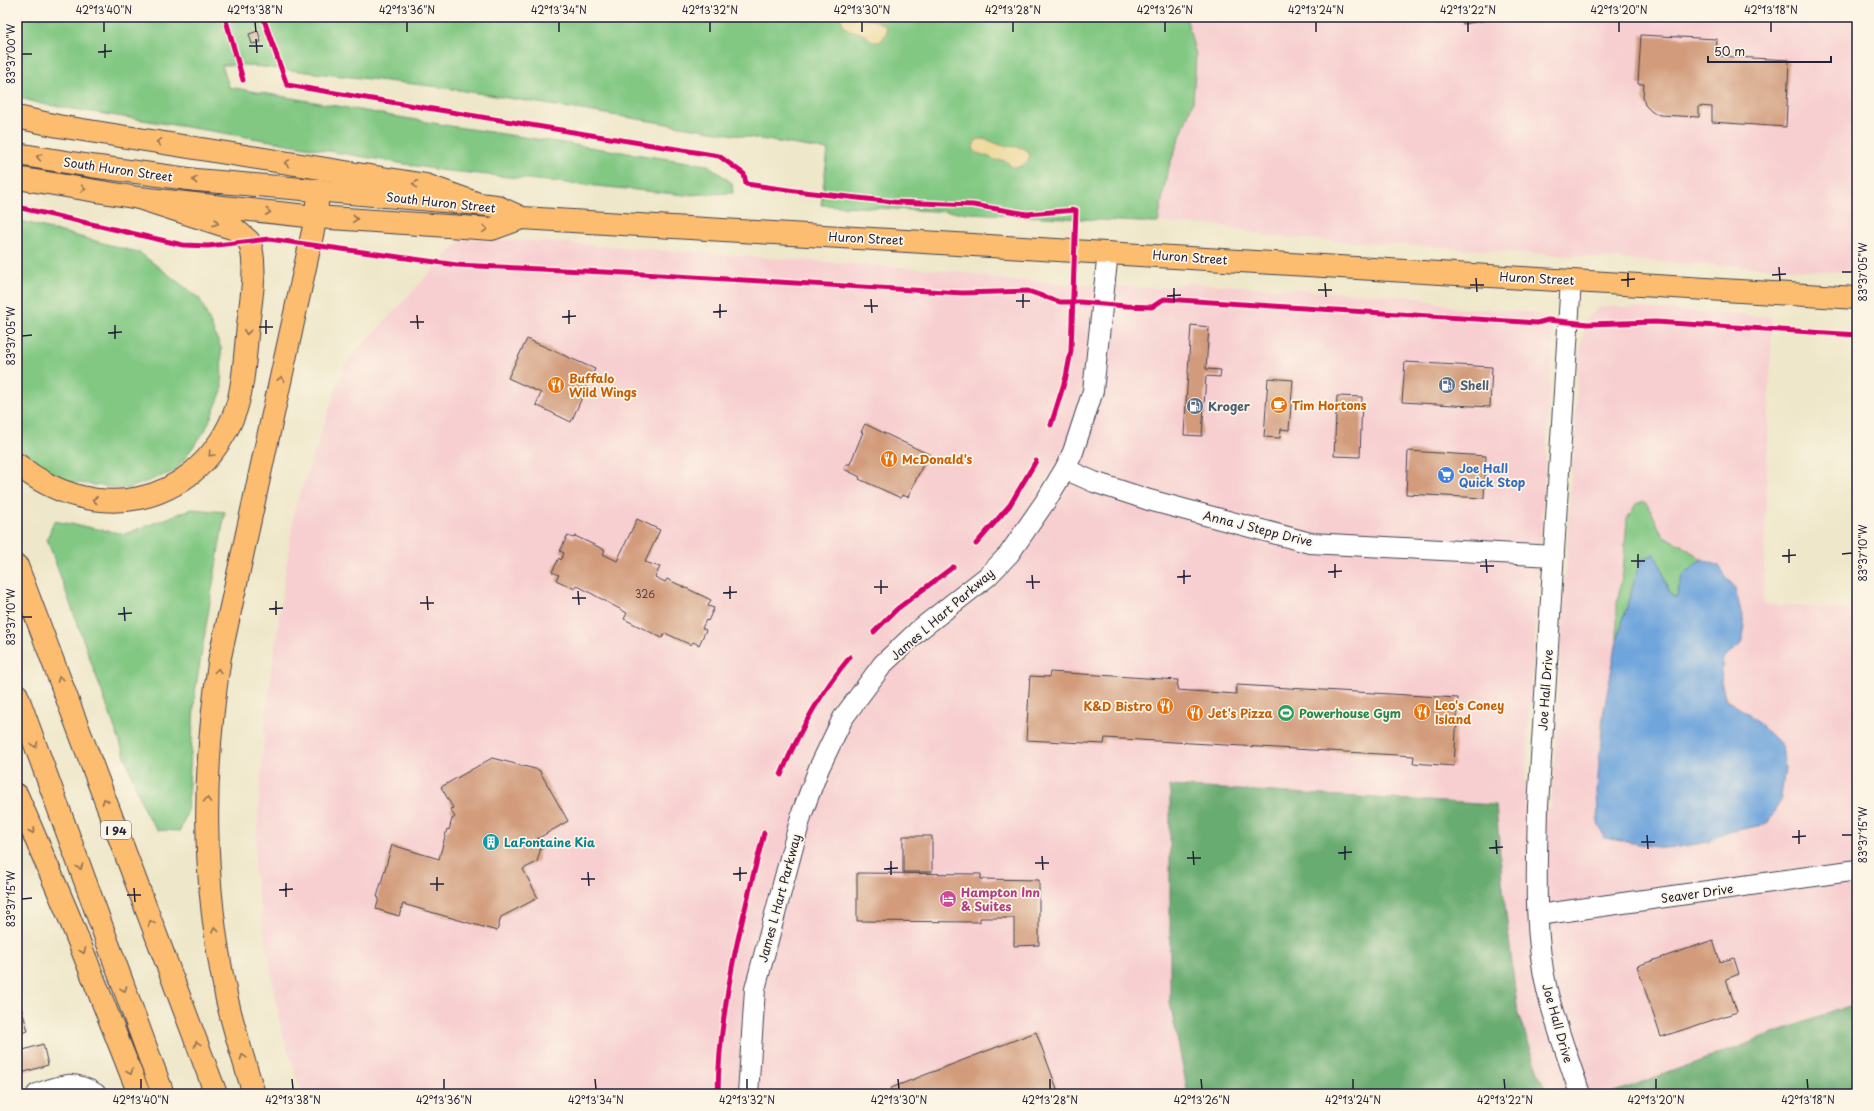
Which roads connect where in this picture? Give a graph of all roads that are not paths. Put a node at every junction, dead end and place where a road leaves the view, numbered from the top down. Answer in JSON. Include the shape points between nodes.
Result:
{"nodes":[{"id":1,"x":17,"y":117,"type":"edge"},
{"id":2,"x":17,"y":154,"type":"edge"},
{"id":3,"x":17,"y":178,"type":"edge"},
{"id":4,"x":318,"y":190,"type":"junction"},
{"id":5,"x":139,"y":198,"type":"junction"},
{"id":6,"x":479,"y":204,"type":"junction"},
{"id":7,"x":316,"y":217,"type":"junction"},
{"id":8,"x":522,"y":218,"type":"junction"},
{"id":9,"x":1108,"y":252,"type":"junction"},
{"id":10,"x":1571,"y":280,"type":"junction"},
{"id":11,"x":1857,"y":298,"type":"edge"},
{"id":12,"x":17,"y":464,"type":"edge"},
{"id":13,"x":1065,"y":469,"type":"junction"},
{"id":14,"x":1554,"y":556,"type":"junction"},
{"id":15,"x":17,"y":566,"type":"edge"},
{"id":16,"x":17,"y":695,"type":"edge"},
{"id":17,"x":17,"y":796,"type":"edge"},
{"id":18,"x":1857,"y":870,"type":"edge"},
{"id":19,"x":1538,"y":916,"type":"junction"},
{"id":20,"x":91,"y":1091,"type":"edge"},
{"id":21,"x":37,"y":1094,"type":"edge"},
{"id":22,"x":139,"y":1094,"type":"edge"},
{"id":23,"x":163,"y":1094,"type":"edge"},
{"id":24,"x":216,"y":1094,"type":"edge"},
{"id":25,"x":254,"y":1094,"type":"edge"},
{"id":26,"x":748,"y":1094,"type":"edge"},
{"id":27,"x":1580,"y":1094,"type":"edge"}],
"edges":[{"from":6,"to":1,"type":"main road","one_way":true,"via":[[426,186],[58,126]]},
{"from":4,"to":2,"type":"main road","name":"South Huron Street","one_way":true,"via":[[196,180]]},
{"from":3,"to":5,"type":"main road","name":"South Huron Street","one_way":true},
{"from":4,"to":6,"type":"main road","name":"South Huron Street"},
{"from":4,"to":7,"type":"main road"},
{"from":5,"to":7,"type":"main road","name":"South Huron Street","one_way":true},
{"from":5,"to":12,"type":"main road","one_way":true,"via":[[235,229],[249,241],[253,281],[245,355],[233,416],[217,447],[195,471],[171,488],[146,497],[117,501],[82,498],[37,480]]},
{"from":6,"to":8,"type":"main road","name":"South Huron Street","via":[[496,206]]},
{"from":7,"to":8,"type":"main road","name":"South Huron Street","one_way":true,"via":[[492,229]]},
{"from":25,"to":7,"type":"main road","one_way":true,"via":[[226,996],[216,939],[206,827],[208,762],[220,657]]},
{"from":8,"to":9,"type":"main road","name":"Huron Street"},
{"from":9,"to":10,"type":"main road","name":"Huron Street"},
{"from":9,"to":13,"type":"street","name":"James L Hart Parkway","via":[[1093,391]]},
{"from":10,"to":11,"type":"main road","name":"Huron Street"},
{"from":10,"to":14,"type":"street","name":"Joe Hall Drive"},
{"from":13,"to":14,"type":"street","name":"Anna J Stepp Drive","via":[[1094,482],[1149,500],[1310,543]]},
{"from":13,"to":26,"type":"street","name":"James L Hart Parkway","via":[[1009,554],[988,576],[919,630],[883,664],[840,725],[819,768],[802,813],[760,968],[755,989]]},
{"from":14,"to":19,"type":"street","name":"Joe Hall Drive","via":[[1538,806]]},
{"from":24,"to":15,"type":"main road","number":"I 94","one_way":true},
{"from":16,"to":23,"type":"main road","one_way":true},
{"from":17,"to":22,"type":"main road","one_way":true,"via":[[68,914]]},
{"from":18,"to":19,"type":"street","name":"Seaver Drive"},
{"from":19,"to":27,"type":"street","name":"Joe Hall Drive","via":[[1547,990]]},
{"from":20,"to":21,"type":"street","via":[[64,1084]]}]}
